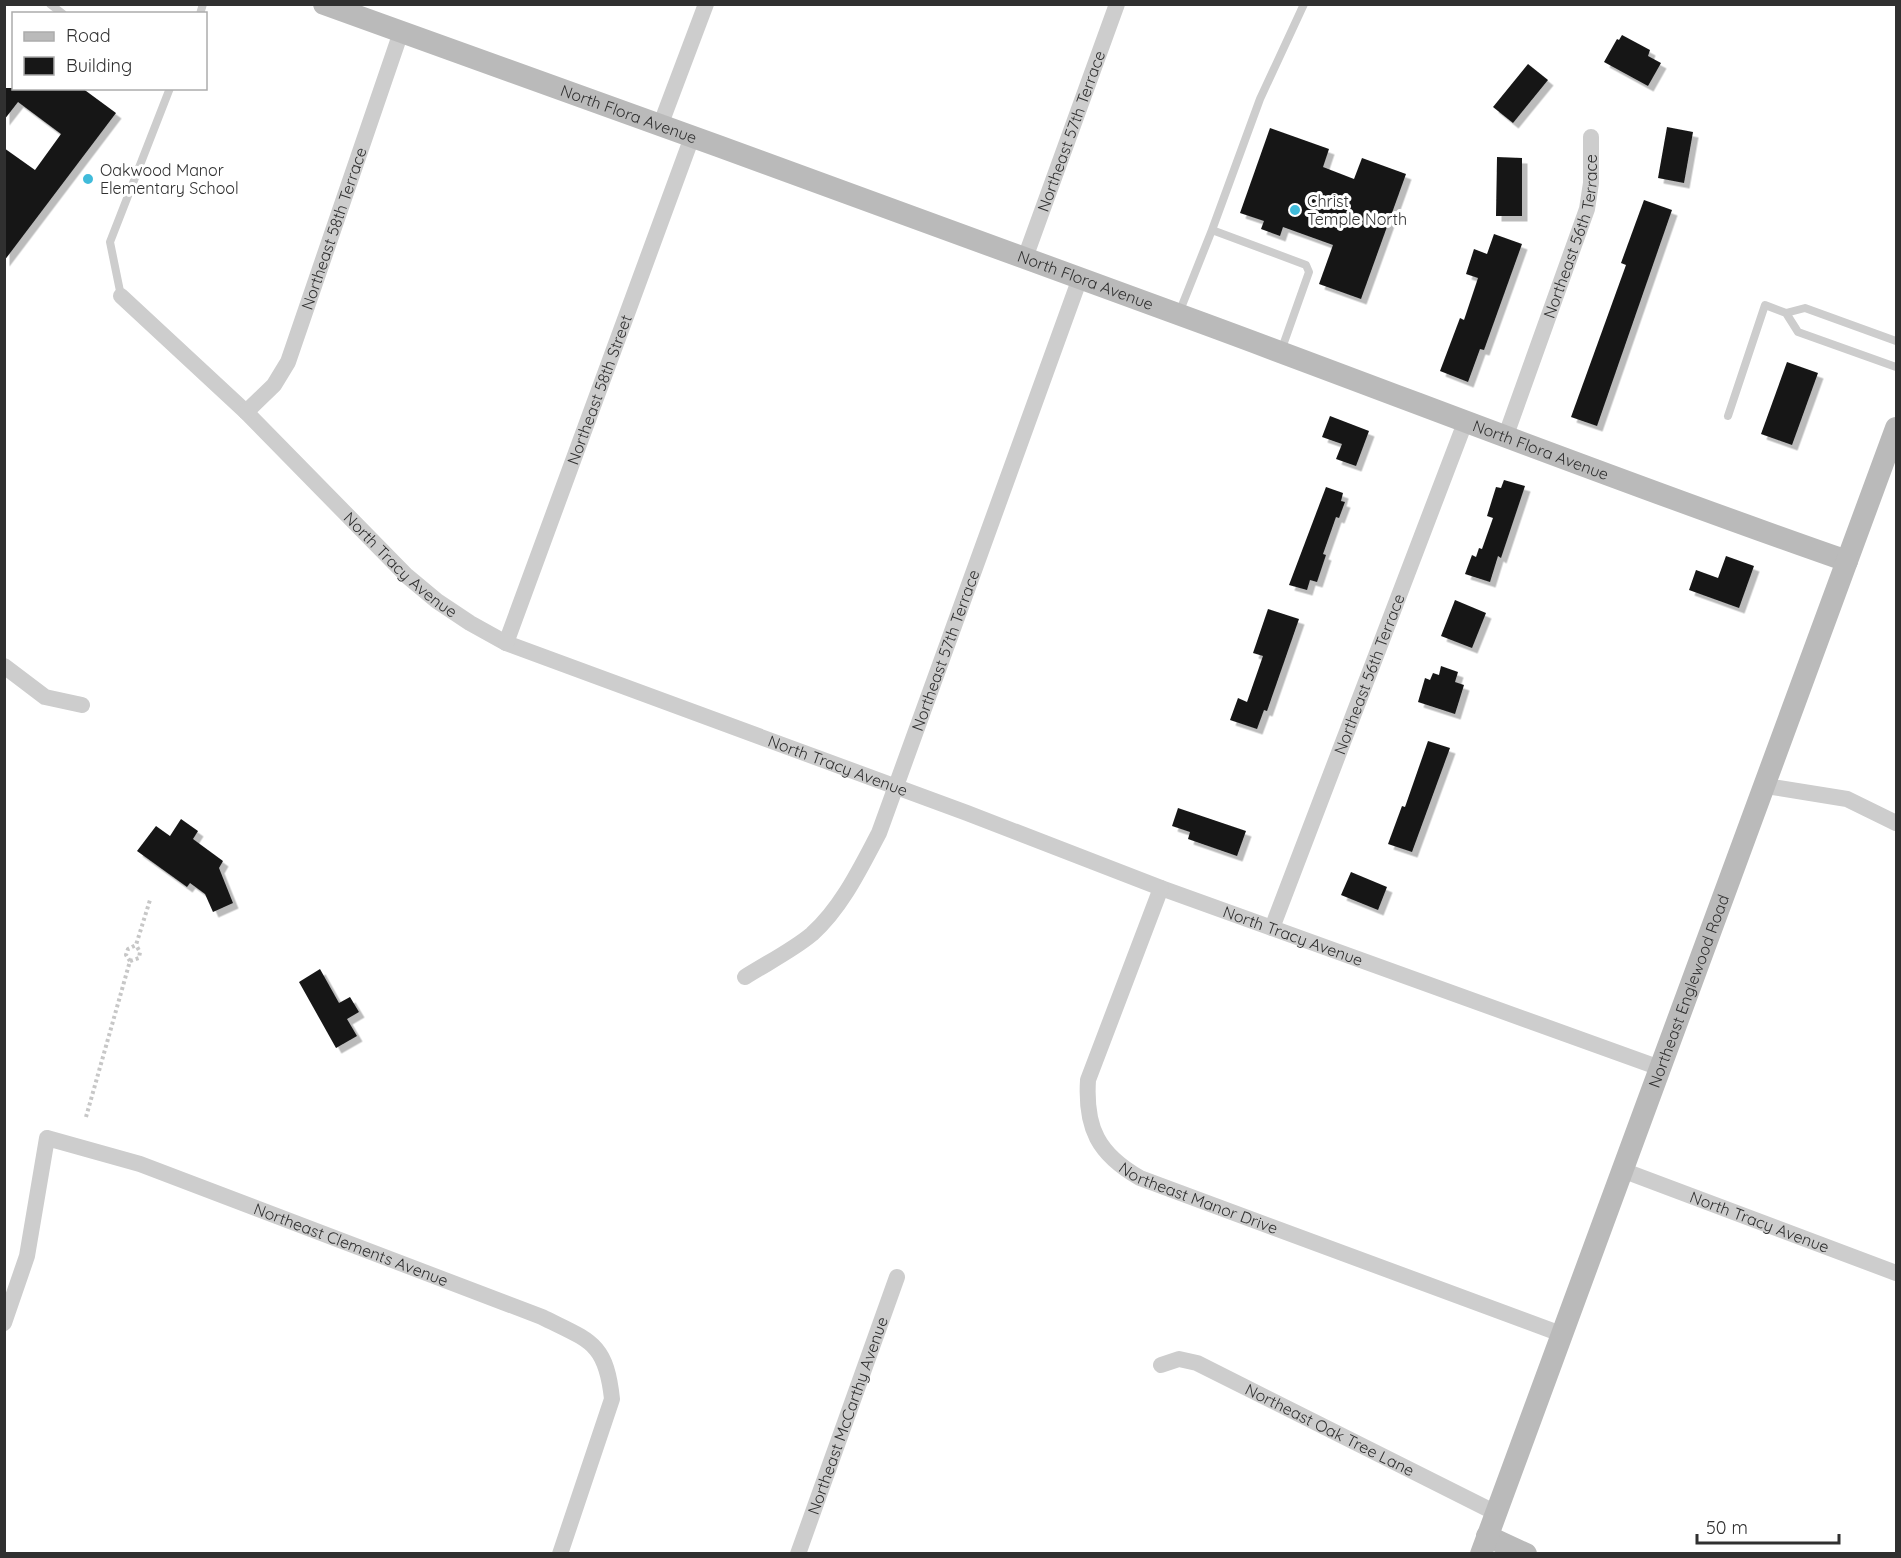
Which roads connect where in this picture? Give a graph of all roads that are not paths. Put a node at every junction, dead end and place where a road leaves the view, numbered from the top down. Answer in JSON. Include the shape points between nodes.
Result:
{"nodes":[{"id":1,"x":324,"y":4,"type":"edge"},
{"id":2,"x":706,"y":4,"type":"edge"},
{"id":3,"x":1117,"y":4,"type":"edge"},
{"id":4,"x":1304,"y":4,"type":"edge"},
{"id":5,"x":401,"y":33,"type":"junction"},
{"id":6,"x":170,"y":90,"type":"edge"},
{"id":7,"x":660,"y":126,"type":"junction"},
{"id":8,"x":692,"y":137,"type":"junction"},
{"id":9,"x":1591,"y":137,"type":"dead end"},
{"id":10,"x":1212,"y":230,"type":"junction"},
{"id":11,"x":1026,"y":258,"type":"junction"},
{"id":12,"x":1080,"y":278,"type":"junction"},
{"id":13,"x":121,"y":296,"type":"joint"},
{"id":14,"x":1179,"y":314,"type":"junction"},
{"id":15,"x":1786,"y":314,"type":"junction"},
{"id":16,"x":1896,"y":341,"type":"edge"},
{"id":17,"x":1281,"y":352,"type":"junction"},
{"id":18,"x":1896,"y":367,"type":"edge"},
{"id":19,"x":246,"y":412,"type":"junction"},
{"id":20,"x":1728,"y":416,"type":"dead end"},
{"id":21,"x":1466,"y":420,"type":"junction"},
{"id":22,"x":1896,"y":428,"type":"edge"},
{"id":23,"x":1506,"y":435,"type":"junction"},
{"id":24,"x":1847,"y":561,"type":"junction"},
{"id":25,"x":506,"y":643,"type":"junction"},
{"id":26,"x":4,"y":666,"type":"edge"},
{"id":27,"x":82,"y":705,"type":"dead end"},
{"id":28,"x":1766,"y":786,"type":"junction"},
{"id":29,"x":897,"y":787,"type":"junction"},
{"id":30,"x":1896,"y":823,"type":"edge"},
{"id":31,"x":1161,"y":888,"type":"junction"},
{"id":32,"x":1272,"y":928,"type":"junction"},
{"id":33,"x":745,"y":977,"type":"dead end"},
{"id":34,"x":1660,"y":1068,"type":"junction"},
{"id":35,"x":1622,"y":1170,"type":"junction"},
{"id":36,"x":1896,"y":1272,"type":"edge"},
{"id":37,"x":897,"y":1277,"type":"dead end"},
{"id":38,"x":4,"y":1323,"type":"edge"},
{"id":39,"x":1561,"y":1334,"type":"junction"},
{"id":40,"x":1161,"y":1365,"type":"dead end"},
{"id":41,"x":1496,"y":1513,"type":"junction"},
{"id":42,"x":1484,"y":1545,"type":"edge"},
{"id":43,"x":560,"y":1554,"type":"edge"},
{"id":44,"x":798,"y":1554,"type":"edge"},
{"id":45,"x":1526,"y":1554,"type":"edge"}],
"edges":[{"from":1,"to":5,"type":"street","name":"North Flora Avenue"},
{"from":2,"to":7,"type":"street"},
{"from":3,"to":11,"type":"street","name":"Northeast 57th Terrace"},
{"from":4,"to":10,"type":"lane","via":[[1260,99]]},
{"from":5,"to":7,"type":"street","name":"North Flora Avenue"},
{"from":5,"to":19,"type":"street","name":"Northeast 58th Terrace","via":[[288,362],[274,385]]},
{"from":6,"to":13,"type":"lane","via":[[110,242]]},
{"from":7,"to":8,"type":"street","name":"North Flora Avenue"},
{"from":8,"to":11,"type":"street","name":"North Flora Avenue"},
{"from":8,"to":25,"type":"street","name":"Northeast 58th Street"},
{"from":9,"to":23,"type":"street","name":"Northeast 56th Terrace","via":[[1587,208]]},
{"from":10,"to":14,"type":"lane"},
{"from":10,"to":17,"type":"lane","via":[[1306,265],[1309,272]]},
{"from":11,"to":12,"type":"street","name":"North Flora Avenue"},
{"from":12,"to":14,"type":"street","name":"North Flora Avenue"},
{"from":12,"to":29,"type":"street","name":"Northeast 57th Terrace"},
{"from":13,"to":19,"type":"street","name":"North Tracy Avenue"},
{"from":14,"to":17,"type":"street","name":"North Flora Avenue"},
{"from":15,"to":16,"type":"lane","via":[[1805,308]]},
{"from":15,"to":18,"type":"lane","via":[[1798,332]]},
{"from":15,"to":20,"type":"lane","via":[[1765,305]]},
{"from":17,"to":21,"type":"street","name":"North Flora Avenue"},
{"from":19,"to":25,"type":"street","name":"North Tracy Avenue","via":[[407,576],[462,618]]},
{"from":21,"to":23,"type":"street","name":"North Flora Avenue"},
{"from":21,"to":32,"type":"street","name":"Northeast 56th Terrace"},
{"from":22,"to":24,"type":"street","name":"Northeast Englewood Road"},
{"from":23,"to":24,"type":"street","name":"North Flora Avenue","via":[[1639,489]]},
{"from":24,"to":28,"type":"street","name":"Northeast Englewood Road"},
{"from":25,"to":29,"type":"street","name":"North Tracy Avenue"},
{"from":26,"to":27,"type":"street","via":[[45,697]]},
{"from":28,"to":30,"type":"street","via":[[1847,800]]},
{"from":28,"to":34,"type":"street","name":"Northeast Englewood Road"},
{"from":29,"to":31,"type":"street","name":"North Tracy Avenue"},
{"from":29,"to":33,"type":"street","name":"Northeast 57th Terrace","via":[[879,833],[838,903],[812,934]]},
{"from":31,"to":32,"type":"street","name":"North Tracy Avenue"},
{"from":31,"to":39,"type":"street","name":"Northeast Manor Drive","via":[[1088,1080],[1086,1104],[1103,1148],[1120,1166],[1140,1178]]},
{"from":32,"to":34,"type":"street","name":"North Tracy Avenue"},
{"from":34,"to":35,"type":"street","name":"Northeast Englewood Road"},
{"from":35,"to":36,"type":"street","name":"North Tracy Avenue"},
{"from":35,"to":39,"type":"street","name":"Northeast Englewood Road"},
{"from":37,"to":44,"type":"street","name":"Northeast McCarthy Avenue"},
{"from":38,"to":43,"type":"street","name":"Northeast Clements Avenue","via":[[27,1256],[47,1138],[140,1164],[542,1317],[580,1336],[603,1354],[612,1399]]},
{"from":39,"to":41,"type":"street","name":"Northeast Englewood Road"},
{"from":40,"to":41,"type":"street","name":"Northeast Oak Tree Lane","via":[[1179,1359],[1197,1362]]},
{"from":41,"to":42,"type":"street","name":"Northeast Englewood Road"},
{"from":42,"to":45,"type":"street"}]}
